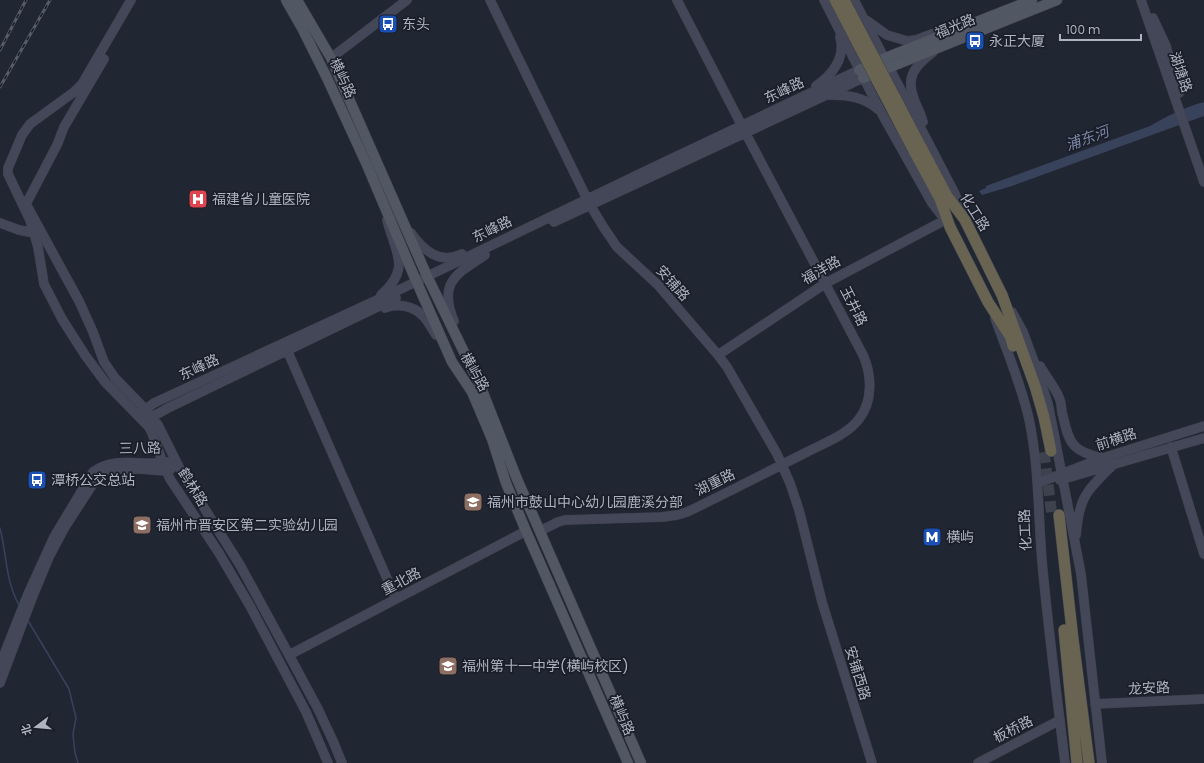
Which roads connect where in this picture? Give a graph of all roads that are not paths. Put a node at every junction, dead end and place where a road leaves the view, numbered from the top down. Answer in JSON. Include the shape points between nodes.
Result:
{"nodes":[{"id":1,"x":131,"y":0,"type":"edge"},
{"id":2,"x":137,"y":0,"type":"edge"},
{"id":3,"x":286,"y":0,"type":"edge"},
{"id":4,"x":298,"y":0,"type":"edge"},
{"id":5,"x":407,"y":0,"type":"edge"},
{"id":6,"x":490,"y":0,"type":"edge"},
{"id":7,"x":676,"y":0,"type":"edge"},
{"id":8,"x":824,"y":0,"type":"edge"},
{"id":9,"x":835,"y":0,"type":"edge"},
{"id":10,"x":844,"y":0,"type":"edge"},
{"id":11,"x":854,"y":0,"type":"edge"},
{"id":12,"x":1032,"y":0,"type":"edge"},
{"id":13,"x":1057,"y":0,"type":"edge"},
{"id":14,"x":1141,"y":0,"type":"edge"},
{"id":15,"x":1147,"y":0,"type":"edge"},
{"id":16,"x":833,"y":17,"type":"junction"},
{"id":17,"x":863,"y":18,"type":"junction"},
{"id":18,"x":971,"y":24,"type":"junction"},
{"id":19,"x":941,"y":46,"type":"junction"},
{"id":20,"x":331,"y":58,"type":"junction"},
{"id":21,"x":887,"y":63,"type":"junction"},
{"id":22,"x":861,"y":74,"type":"junction"},
{"id":23,"x":824,"y":96,"type":"junction"},
{"id":24,"x":799,"y":98,"type":"junction"},
{"id":25,"x":1181,"y":107,"type":"junction"},
{"id":26,"x":882,"y":114,"type":"junction"},
{"id":27,"x":1188,"y":127,"type":"junction"},
{"id":28,"x":744,"y":129,"type":"junction"},
{"id":29,"x":921,"y":146,"type":"junction"},
{"id":30,"x":1204,"y":164,"type":"edge"},
{"id":31,"x":1204,"y":182,"type":"edge"},
{"id":32,"x":382,"y":201,"type":"junction"},
{"id":33,"x":589,"y":202,"type":"junction"},
{"id":34,"x":402,"y":220,"type":"junction"},
{"id":35,"x":0,"y":223,"type":"edge"},
{"id":36,"x":948,"y":224,"type":"junction"},
{"id":37,"x":38,"y":234,"type":"junction"},
{"id":38,"x":500,"y":241,"type":"junction"},
{"id":39,"x":485,"y":255,"type":"junction"},
{"id":40,"x":428,"y":279,"type":"junction"},
{"id":41,"x":826,"y":282,"type":"junction"},
{"id":42,"x":418,"y":284,"type":"junction"},
{"id":43,"x":1002,"y":295,"type":"junction"},
{"id":44,"x":373,"y":302,"type":"junction"},
{"id":45,"x":988,"y":302,"type":"junction"},
{"id":46,"x":338,"y":326,"type":"junction"},
{"id":47,"x":1030,"y":349,"type":"junction"},
{"id":48,"x":287,"y":350,"type":"junction"},
{"id":49,"x":465,"y":355,"type":"junction"},
{"id":50,"x":718,"y":355,"type":"junction"},
{"id":51,"x":452,"y":362,"type":"junction"},
{"id":52,"x":145,"y":409,"type":"junction"},
{"id":53,"x":1062,"y":414,"type":"junction"},
{"id":54,"x":138,"y":416,"type":"junction"},
{"id":55,"x":149,"y":420,"type":"junction"},
{"id":56,"x":1204,"y":426,"type":"edge"},
{"id":57,"x":1204,"y":438,"type":"edge"},
{"id":58,"x":1171,"y":447,"type":"junction"},
{"id":59,"x":1051,"y":452,"type":"junction"},
{"id":60,"x":1103,"y":458,"type":"junction"},
{"id":61,"x":176,"y":461,"type":"junction"},
{"id":62,"x":1114,"y":464,"type":"junction"},
{"id":63,"x":782,"y":465,"type":"junction"},
{"id":64,"x":165,"y":467,"type":"junction"},
{"id":65,"x":1062,"y":476,"type":"junction"},
{"id":66,"x":1038,"y":486,"type":"junction"},
{"id":67,"x":526,"y":531,"type":"junction"},
{"id":68,"x":540,"y":532,"type":"junction"},
{"id":69,"x":1076,"y":546,"type":"junction"},
{"id":70,"x":1204,"y":554,"type":"edge"},
{"id":71,"x":819,"y":591,"type":"joint"},
{"id":72,"x":396,"y":599,"type":"junction"},
{"id":73,"x":17,"y":629,"type":"junction"},
{"id":74,"x":290,"y":655,"type":"junction"},
{"id":75,"x":0,"y":665,"type":"edge"},
{"id":76,"x":0,"y":682,"type":"edge"},
{"id":77,"x":1204,"y":699,"type":"edge"},
{"id":78,"x":1204,"y":705,"type":"edge"},
{"id":79,"x":1096,"y":707,"type":"junction"},
{"id":80,"x":1060,"y":720,"type":"junction"},
{"id":81,"x":328,"y":763,"type":"edge"},
{"id":82,"x":342,"y":763,"type":"edge"},
{"id":83,"x":628,"y":763,"type":"edge"},
{"id":84,"x":641,"y":763,"type":"edge"},
{"id":85,"x":872,"y":763,"type":"edge"},
{"id":86,"x":978,"y":763,"type":"edge"},
{"id":87,"x":1065,"y":763,"type":"edge"},
{"id":88,"x":1077,"y":763,"type":"edge"},
{"id":89,"x":1089,"y":763,"type":"edge"},
{"id":90,"x":1102,"y":763,"type":"edge"}],
"edges":[{"from":1,"to":37,"type":"main road","via":[[80,87],[30,124],[22,135],[7,171]]},
{"from":2,"to":37,"type":"main road","via":[[64,127],[58,145],[26,204]]},
{"from":3,"to":32,"type":"main road","name":"横屿路","via":[[323,69]]},
{"from":4,"to":20,"type":"main road","name":"横屿路"},
{"from":5,"to":20,"type":"main road"},
{"from":6,"to":33,"type":"main road","name":"安铺路"},
{"from":7,"to":28,"type":"main road","name":"玉井路"},
{"from":8,"to":16,"type":"main road"},
{"from":9,"to":29,"type":"highway","name":"化工路","bridge":true},
{"from":10,"to":29,"type":"highway","name":"化工路","bridge":true},
{"from":11,"to":17,"type":"main road"},
{"from":12,"to":18,"type":"main road","name":"福光路"},
{"from":13,"to":19,"type":"main road","name":"福光路"},
{"from":14,"to":25,"type":"main road","name":"湖塘路"},
{"from":15,"to":25,"type":"main road","name":"湖塘路","via":[[1154,23],[1166,46]]},
{"from":16,"to":22,"type":"main road"},
{"from":16,"to":24,"type":"main road","via":[[842,49],[838,62],[823,81]]},
{"from":17,"to":18,"type":"main road","via":[[887,35],[907,41]]},
{"from":17,"to":21,"type":"main road"},
{"from":18,"to":21,"type":"main road","name":"福光路"},
{"from":19,"to":21,"type":"main road","name":"福光路"},
{"from":19,"to":29,"type":"main road","via":[[919,64],[910,84],[922,117]]},
{"from":20,"to":34,"type":"main road","name":"横屿路"},
{"from":21,"to":22,"type":"main road","name":"福光路"},
{"from":21,"to":29,"type":"main road"},
{"from":22,"to":23,"type":"main road","name":"东峰路"},
{"from":22,"to":24,"type":"main road","name":"东峰路"},
{"from":22,"to":26,"type":"main road"},
{"from":23,"to":26,"type":"main road","via":[[858,97]]},
{"from":23,"to":28,"type":"main road","name":"东峰路"},
{"from":24,"to":28,"type":"main road","name":"东峰路"},
{"from":25,"to":27,"type":"main road"},
{"from":26,"to":36,"type":"main road","via":[[932,203]]},
{"from":27,"to":30,"type":"main road"},
{"from":27,"to":31,"type":"main road"},
{"from":28,"to":33,"type":"main road","name":"东峰路"},
{"from":28,"to":41,"type":"main road","name":"玉井路"},
{"from":29,"to":36,"type":"highway","name":"化工路"},
{"from":29,"to":43,"type":"highway","name":"化工路","via":[[947,196],[965,220]]},
{"from":32,"to":42,"type":"main road","name":"横屿路"},
{"from":32,"to":44,"type":"main road","via":[[400,268],[393,283]]},
{"from":33,"to":38,"type":"main road","name":"东峰路"},
{"from":33,"to":39,"type":"main road","name":"东峰路"},
{"from":33,"to":50,"type":"main road","name":"安铺路","via":[[618,247],[658,285]]},
{"from":34,"to":38,"type":"main road","via":[[422,247],[440,257],[454,257],[491,241]]},
{"from":34,"to":40,"type":"main road","name":"横屿路"},
{"from":35,"to":37,"type":"main road"},
{"from":36,"to":41,"type":"main road","name":"福洋路"},
{"from":36,"to":45,"type":"highway","name":"化工路"},
{"from":37,"to":52,"type":"main road","name":"鹤林路","via":[[79,302],[106,366]]},
{"from":37,"to":54,"type":"main road","name":"鹤林路","via":[[44,284],[62,319],[105,382]]},
{"from":38,"to":40,"type":"main road","name":"东峰路"},
{"from":39,"to":40,"type":"main road","name":"东峰路"},
{"from":39,"to":49,"type":"main road","via":[[459,273],[451,283],[448,293],[449,308]]},
{"from":40,"to":42,"type":"main road","name":"东峰路"},
{"from":40,"to":49,"type":"main road","name":"横屿路"},
{"from":41,"to":50,"type":"main road","name":"福洋路"},
{"from":41,"to":63,"type":"main road","name":"玉井路","via":[[868,368],[870,384],[867,402],[860,417],[847,430]]},
{"from":42,"to":44,"type":"main road","name":"东峰路"},
{"from":42,"to":46,"type":"main road","name":"东峰路"},
{"from":42,"to":51,"type":"main road","name":"横屿路"},
{"from":43,"to":47,"type":"main road"},
{"from":43,"to":59,"type":"highway","name":"化工路","via":[[1035,386]]},
{"from":44,"to":52,"type":"main road","name":"东峰路"},
{"from":45,"to":59,"type":"highway","name":"化工路","via":[[1010,336]]},
{"from":45,"to":66,"type":"main road","name":"化工路","via":[[1022,395],[1033,439]]},
{"from":46,"to":48,"type":"main road","name":"东峰路"},
{"from":46,"to":51,"type":"main road","via":[[392,305],[410,307],[426,319]]},
{"from":47,"to":53,"type":"main road","via":[[1061,401]]},
{"from":47,"to":59,"type":"main road","via":[[1048,404]]},
{"from":48,"to":55,"type":"main road","name":"东峰路","via":[[168,408]]},
{"from":48,"to":72,"type":"main road"},
{"from":49,"to":68,"type":"main road","name":"横屿路"},
{"from":50,"to":63,"type":"main road","name":"安铺路"},
{"from":51,"to":67,"type":"main road","name":"横屿路","via":[[472,392]]},
{"from":52,"to":54,"type":"main road","name":"东峰路"},
{"from":52,"to":55,"type":"main road","name":"鹤林路"},
{"from":53,"to":59,"type":"main road"},
{"from":53,"to":60,"type":"main road","via":[[1073,445],[1089,455]]},
{"from":54,"to":55,"type":"main road","name":"鹤林路"},
{"from":55,"to":61,"type":"main road","name":"鹤林路","via":[[164,435]]},
{"from":55,"to":64,"type":"main road","name":"鹤林路"},
{"from":56,"to":60,"type":"main road","name":"前横路"},
{"from":57,"to":58,"type":"main road","name":"前横路"},
{"from":58,"to":62,"type":"main road","name":"前横路"},
{"from":58,"to":70,"type":"main road"},
{"from":59,"to":65,"type":"main road"},
{"from":60,"to":65,"type":"main road","name":"前横路"},
{"from":61,"to":64,"type":"main road","name":"三八路"},
{"from":61,"to":74,"type":"main road","name":"鹤林路","via":[[240,565]]},
{"from":62,"to":65,"type":"main road","name":"前横路"},
{"from":62,"to":69,"type":"main road","via":[[1082,500],[1077,520]]},
{"from":63,"to":68,"type":"main road","name":"湖重路","via":[[682,513],[662,517],[565,520]]},
{"from":63,"to":71,"type":"main road","name":"安铺路","via":[[797,505]]},
{"from":64,"to":73,"type":"main road","name":"三八路","via":[[154,464],[112,463],[93,472],[54,538]]},
{"from":64,"to":81,"type":"main road","name":"鹤林路","via":[[250,606],[306,712]]},
{"from":65,"to":66,"type":"main road","name":"前横路"},
{"from":65,"to":69,"type":"main road"},
{"from":66,"to":80,"type":"main road","name":"化工路","via":[[1043,573]]},
{"from":67,"to":72,"type":"main road","name":"重北路"},
{"from":67,"to":83,"type":"main road","name":"横屿路"},
{"from":68,"to":84,"type":"main road","name":"横屿路"},
{"from":69,"to":79,"type":"main road"},
{"from":71,"to":85,"type":"main road","name":"安铺西路"},
{"from":72,"to":74,"type":"main road","name":"重北路"},
{"from":73,"to":75,"type":"main road"},
{"from":73,"to":76,"type":"main road"},
{"from":74,"to":82,"type":"main road","name":"鹤林路"},
{"from":77,"to":79,"type":"main road","name":"龙安路"},
{"from":78,"to":79,"type":"main road","name":"龙安路"},
{"from":79,"to":90,"type":"main road"},
{"from":80,"to":86,"type":"main road","name":"板桥路"},
{"from":80,"to":87,"type":"main road","name":"化工路"},
{"from":88,"to":89,"type":"highway","name":"化工路","via":[[1056,516]]}]}
